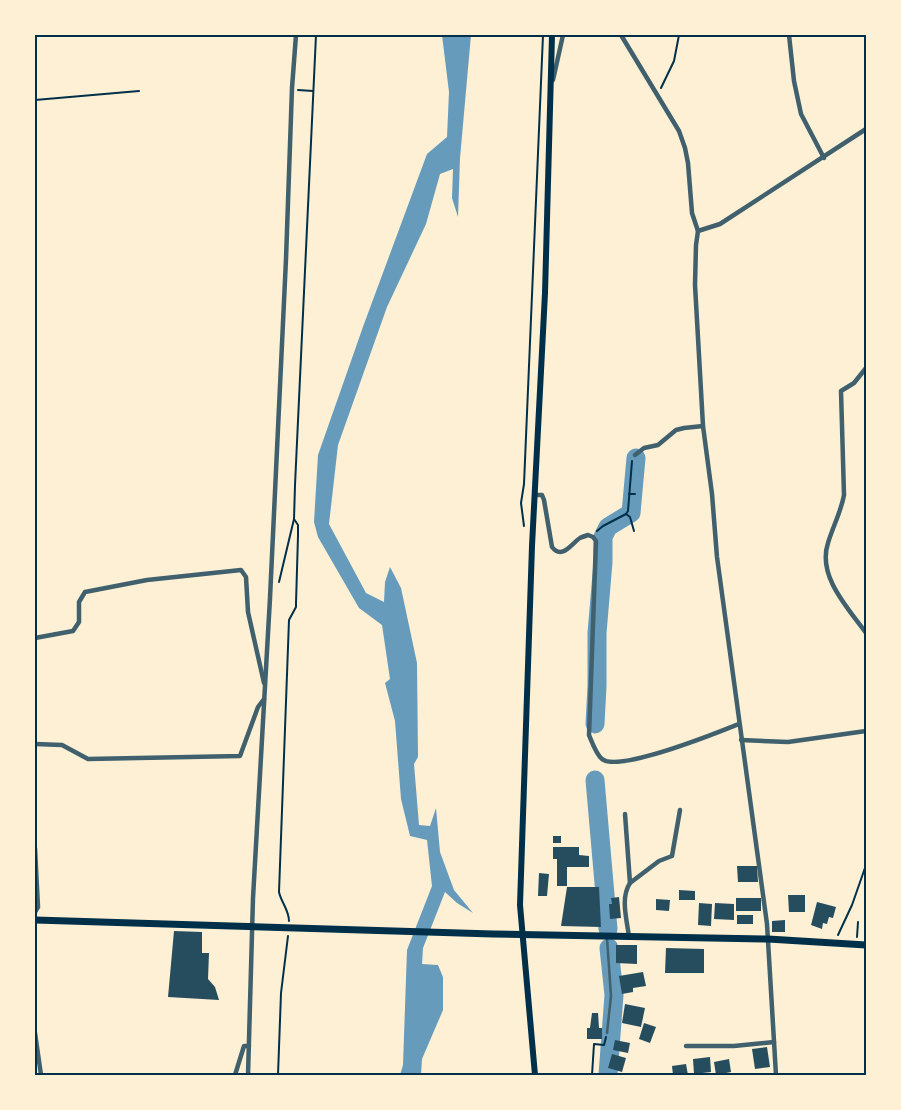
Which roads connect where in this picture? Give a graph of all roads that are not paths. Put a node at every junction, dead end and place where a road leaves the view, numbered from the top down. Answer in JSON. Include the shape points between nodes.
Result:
{"nodes":[{"id":1,"x":296,"y":35,"type":"edge"},
{"id":2,"x":552,"y":35,"type":"edge"},
{"id":3,"x":563,"y":35,"type":"edge"},
{"id":4,"x":789,"y":35,"type":"edge"},
{"id":5,"x":622,"y":36,"type":"edge"},
{"id":6,"x":550,"y":92,"type":"junction"},
{"id":7,"x":866,"y":129,"type":"edge"},
{"id":8,"x":824,"y":158,"type":"junction"},
{"id":9,"x":698,"y":231,"type":"junction"},
{"id":10,"x":866,"y":368,"type":"edge"},
{"id":11,"x":703,"y":426,"type":"junction"},
{"id":12,"x":635,"y":455,"type":"road end"},
{"id":13,"x":535,"y":495,"type":"junction"},
{"id":14,"x":866,"y":633,"type":"edge"},
{"id":15,"x":35,"y":638,"type":"edge"},
{"id":16,"x":265,"y":689,"type":"junction"},
{"id":17,"x":265,"y":698,"type":"junction"},
{"id":18,"x":739,"y":724,"type":"junction"},
{"id":19,"x":866,"y":731,"type":"edge"},
{"id":20,"x":741,"y":740,"type":"junction"},
{"id":21,"x":35,"y":744,"type":"edge"},
{"id":22,"x":680,"y":810,"type":"dead end"},
{"id":23,"x":625,"y":814,"type":"dead end"},
{"id":24,"x":35,"y":848,"type":"edge"},
{"id":25,"x":630,"y":883,"type":"junction"},
{"id":26,"x":35,"y":912,"type":"edge"},
{"id":27,"x":35,"y":920,"type":"edge"},
{"id":28,"x":253,"y":926,"type":"junction"},
{"id":29,"x":523,"y":934,"type":"junction"},
{"id":30,"x":606,"y":936,"type":"junction"},
{"id":31,"x":629,"y":937,"type":"junction"},
{"id":32,"x":768,"y":939,"type":"junction"},
{"id":33,"x":866,"y":945,"type":"edge"},
{"id":34,"x":35,"y":1033,"type":"edge"},
{"id":35,"x":607,"y":1033,"type":"road end"},
{"id":36,"x":774,"y":1042,"type":"junction"},
{"id":37,"x":249,"y":1046,"type":"junction"},
{"id":38,"x":686,"y":1046,"type":"dead end"},
{"id":39,"x":41,"y":1075,"type":"edge"},
{"id":40,"x":235,"y":1075,"type":"edge"},
{"id":41,"x":248,"y":1075,"type":"edge"},
{"id":42,"x":535,"y":1075,"type":"edge"},
{"id":43,"x":776,"y":1075,"type":"edge"}],
"edges":[{"from":1,"to":16,"type":"street"},
{"from":2,"to":6,"type":"main road"},
{"from":3,"to":6,"type":"street"},
{"from":4,"to":8,"type":"street","via":[[801,114]]},
{"from":5,"to":9,"type":"street","via":[[685,148],[692,213]]},
{"from":6,"to":13,"type":"main road","via":[[546,283]]},
{"from":7,"to":8,"type":"street"},
{"from":8,"to":9,"type":"street","via":[[720,224]]},
{"from":9,"to":11,"type":"street","via":[[695,285]]},
{"from":10,"to":14,"type":"street","via":[[854,383],[841,392],[844,495],[825,561],[834,588]]},
{"from":11,"to":12,"type":"street","via":[[676,430],[658,445],[644,448]]},
{"from":11,"to":18,"type":"street"},
{"from":13,"to":18,"type":"street","via":[[542,495],[544,500],[555,552],[565,551],[579,538],[588,535],[596,541],[589,736],[602,759],[616,762],[644,757]]},
{"from":13,"to":29,"type":"main road","via":[[520,905]]},
{"from":15,"to":16,"type":"street","via":[[73,631],[79,622],[79,602],[85,592],[147,580],[241,570],[246,577],[248,612]]},
{"from":16,"to":17,"type":"street"},
{"from":17,"to":21,"type":"street","via":[[240,756],[88,759],[62,745]]},
{"from":17,"to":28,"type":"street"},
{"from":18,"to":20,"type":"street"},
{"from":19,"to":20,"type":"street","via":[[788,742]]},
{"from":20,"to":32,"type":"street"},
{"from":22,"to":25,"type":"street","via":[[672,856]]},
{"from":23,"to":25,"type":"street"},
{"from":24,"to":26,"type":"street","via":[[38,908]]},
{"from":25,"to":31,"type":"street","via":[[624,896]]},
{"from":27,"to":28,"type":"main road"},
{"from":28,"to":29,"type":"main road"},
{"from":28,"to":37,"type":"street"},
{"from":29,"to":30,"type":"main road"},
{"from":29,"to":42,"type":"main road"},
{"from":30,"to":31,"type":"main road"},
{"from":30,"to":35,"type":"lane","via":[[611,996]]},
{"from":31,"to":32,"type":"main road"},
{"from":32,"to":33,"type":"main road"},
{"from":32,"to":36,"type":"street"},
{"from":34,"to":39,"type":"street"},
{"from":36,"to":38,"type":"street"},
{"from":36,"to":43,"type":"street"},
{"from":37,"to":40,"type":"street","via":[[244,1046]]},
{"from":37,"to":41,"type":"street"}]}
